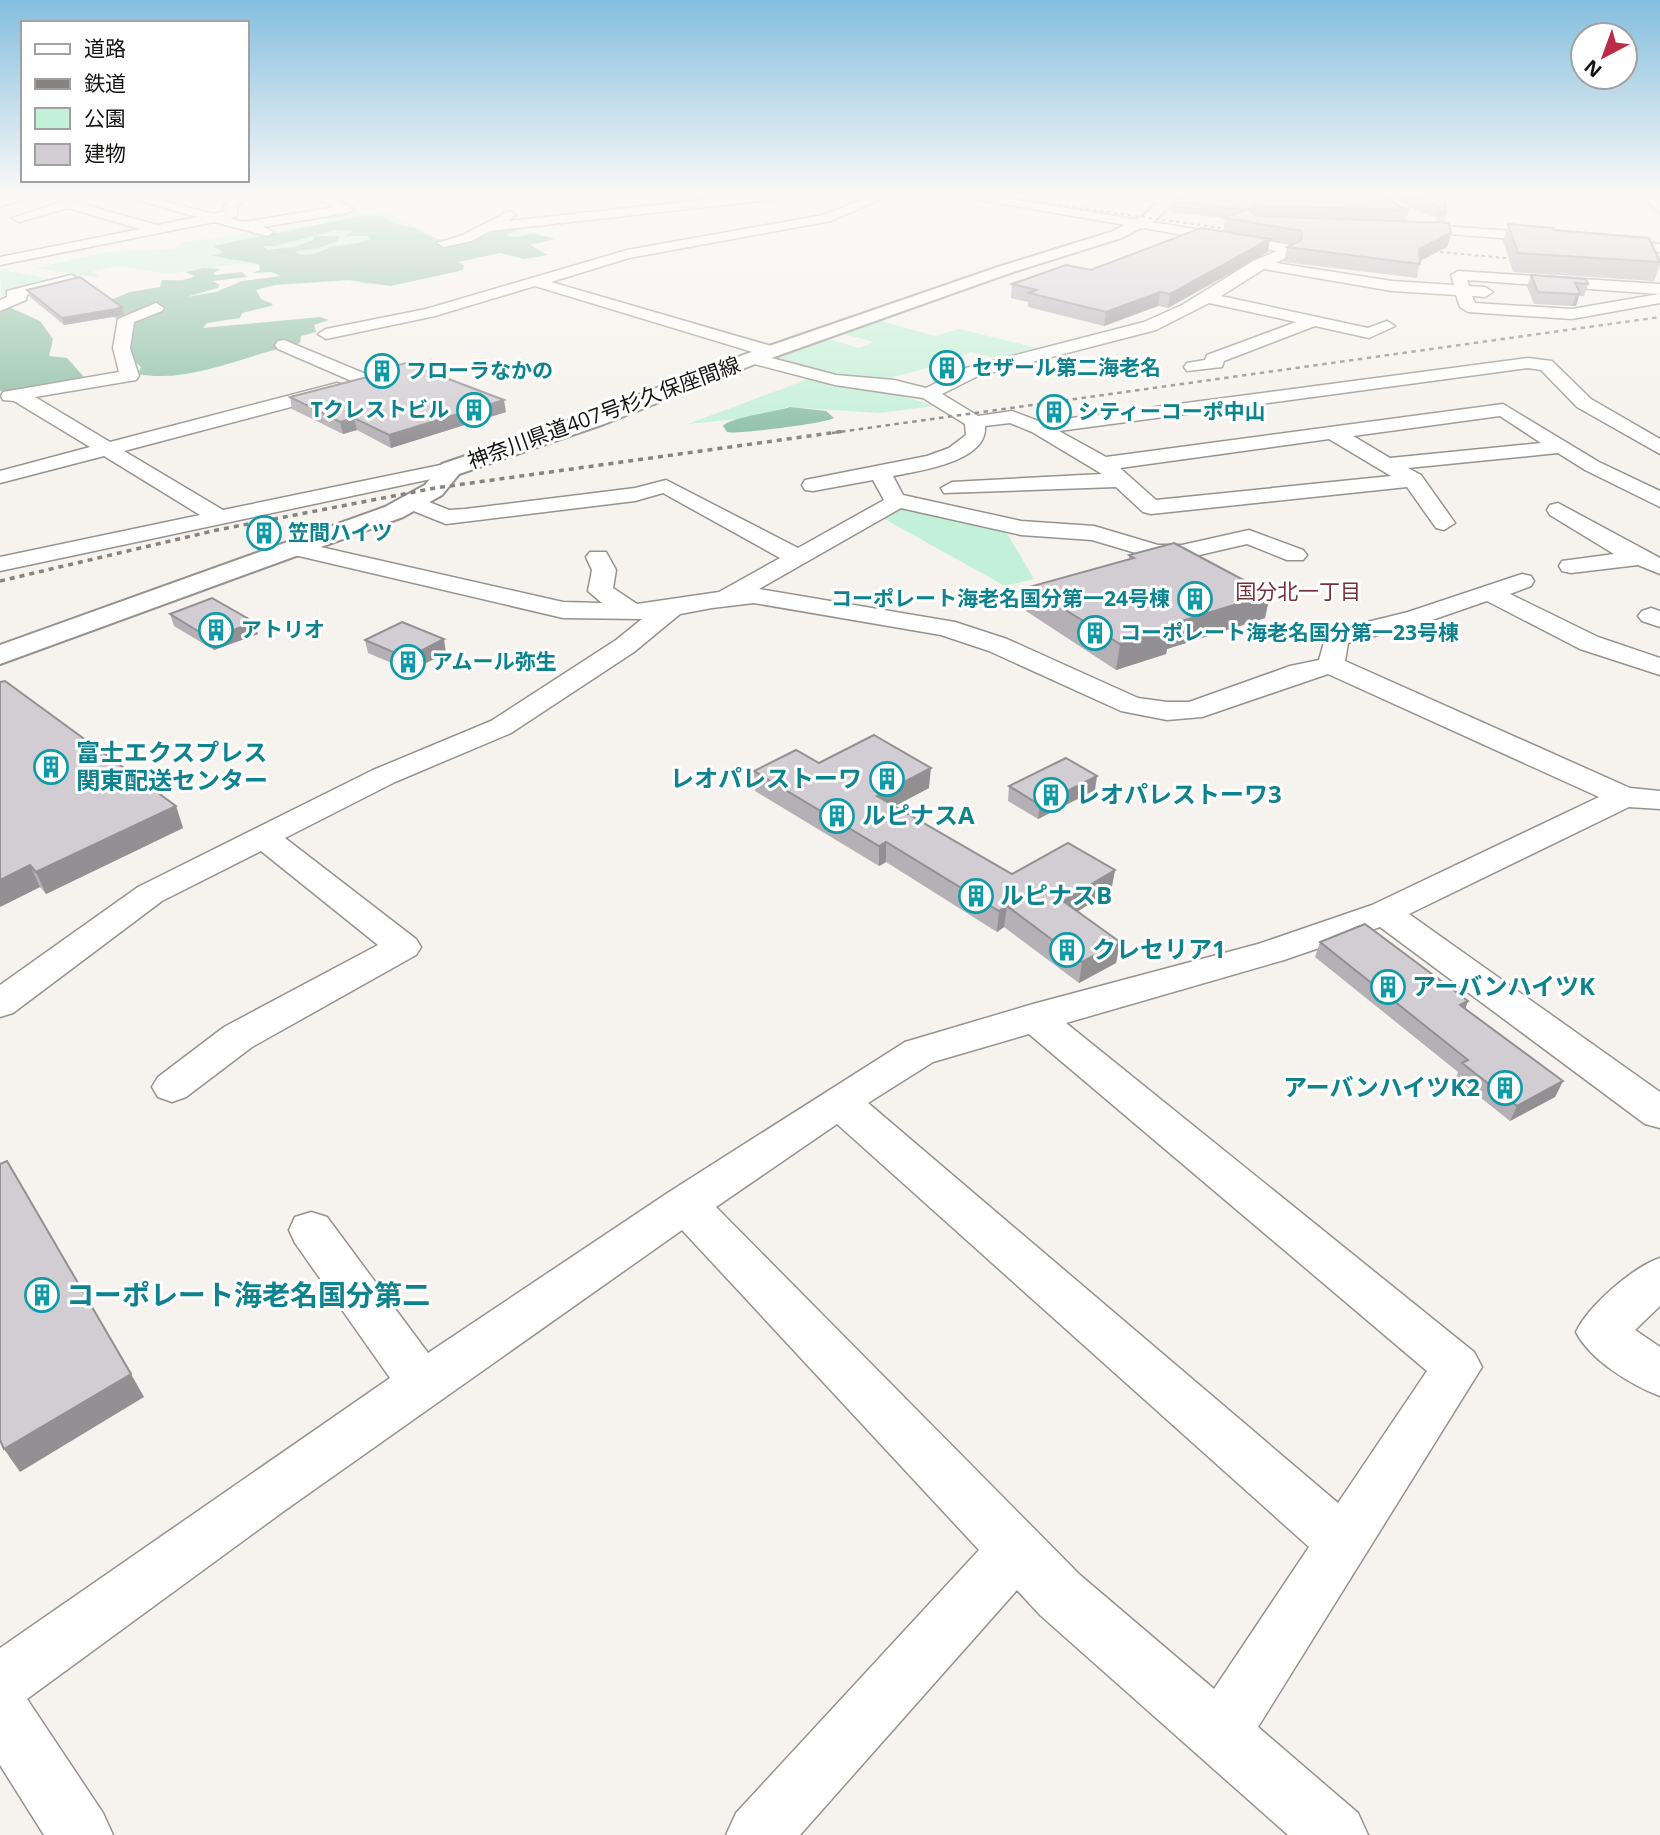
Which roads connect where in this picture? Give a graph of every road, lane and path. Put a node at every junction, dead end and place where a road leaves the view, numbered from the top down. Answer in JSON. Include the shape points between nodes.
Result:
{"nodes":[{"id":1,"x":68,"y":281,"type":"edge"},
{"id":2,"x":540,"y":281,"type":"edge"},
{"id":3,"x":974,"y":281,"type":"edge"},
{"id":4,"x":1234,"y":281,"type":"edge"},
{"id":5,"x":1359,"y":281,"type":"edge"},
{"id":6,"x":1460,"y":281,"type":"edge"},
{"id":7,"x":1539,"y":281,"type":"edge"},
{"id":8,"x":536,"y":282,"type":"junction"},
{"id":9,"x":1660,"y":289,"type":"edge"},
{"id":10,"x":1464,"y":291,"type":"junction"},
{"id":11,"x":1209,"y":298,"type":"junction"},
{"id":12,"x":1660,"y":298,"type":"edge"},
{"id":13,"x":0,"y":306,"type":"edge"},
{"id":14,"x":156,"y":308,"type":"dead end"},
{"id":15,"x":1313,"y":321,"type":"junction"},
{"id":16,"x":1388,"y":326,"type":"dead end"},
{"id":17,"x":326,"y":334,"type":"dead end"},
{"id":18,"x":284,"y":345,"type":"dead end"},
{"id":19,"x":772,"y":352,"type":"junction"},
{"id":20,"x":753,"y":358,"type":"junction"},
{"id":21,"x":1193,"y":367,"type":"dead end"},
{"id":22,"x":1300,"y":393,"type":"junction"},
{"id":23,"x":929,"y":394,"type":"junction"},
{"id":24,"x":17,"y":399,"type":"edge"},
{"id":25,"x":975,"y":422,"type":"junction"},
{"id":26,"x":1369,"y":426,"type":"junction"},
{"id":27,"x":1039,"y":429,"type":"junction"},
{"id":28,"x":1331,"y":432,"type":"junction"},
{"id":29,"x":1562,"y":447,"type":"junction"},
{"id":30,"x":107,"y":448,"type":"junction"},
{"id":31,"x":1660,"y":448,"type":"edge"},
{"id":32,"x":1103,"y":464,"type":"junction"},
{"id":33,"x":1389,"y":464,"type":"junction"},
{"id":34,"x":450,"y":469,"type":"junction"},
{"id":35,"x":880,"y":472,"type":"junction"},
{"id":36,"x":0,"y":477,"type":"edge"},
{"id":37,"x":699,"y":477,"type":"dead end"},
{"id":38,"x":1121,"y":480,"type":"junction"},
{"id":39,"x":1413,"y":480,"type":"junction"},
{"id":40,"x":813,"y":485,"type":"dead end"},
{"id":41,"x":666,"y":486,"type":"junction"},
{"id":42,"x":952,"y":488,"type":"dead end"},
{"id":43,"x":895,"y":500,"type":"junction"},
{"id":44,"x":1660,"y":500,"type":"edge"},
{"id":45,"x":414,"y":503,"type":"junction"},
{"id":46,"x":1558,"y":510,"type":"dead end"},
{"id":47,"x":217,"y":516,"type":"junction"},
{"id":48,"x":1444,"y":523,"type":"dead end"},
{"id":49,"x":294,"y":548,"type":"junction"},
{"id":50,"x":1295,"y":555,"type":"dead end"},
{"id":51,"x":598,"y":557,"type":"dead end"},
{"id":52,"x":799,"y":558,"type":"junction"},
{"id":53,"x":1650,"y":562,"type":"edge"},
{"id":54,"x":0,"y":564,"type":"edge"},
{"id":55,"x":1571,"y":566,"type":"dead end"},
{"id":56,"x":1522,"y":581,"type":"dead end"},
{"id":57,"x":1489,"y":593,"type":"junction"},
{"id":58,"x":726,"y":598,"type":"junction"},
{"id":59,"x":670,"y":610,"type":"junction"},
{"id":60,"x":634,"y":613,"type":"junction"},
{"id":61,"x":0,"y":655,"type":"edge"},
{"id":62,"x":1331,"y":665,"type":"junction"},
{"id":63,"x":1660,"y":667,"type":"edge"},
{"id":64,"x":1642,"y":798,"type":"edge"},
{"id":65,"x":263,"y":837,"type":"junction"},
{"id":66,"x":1384,"y":913,"type":"junction"},
{"id":67,"x":0,"y":1004,"type":"edge"},
{"id":68,"x":1034,"y":1017,"type":"junction"},
{"id":69,"x":172,"y":1087,"type":"dead end"},
{"id":70,"x":839,"y":1102,"type":"junction"},
{"id":71,"x":1660,"y":1112,"type":"edge"},
{"id":72,"x":685,"y":1204,"type":"junction"},
{"id":73,"x":311,"y":1230,"type":"dead end"},
{"id":74,"x":1660,"y":1277,"type":"edge"},
{"id":75,"x":1660,"y":1374,"type":"edge"},
{"id":76,"x":422,"y":1384,"type":"junction"},
{"id":77,"x":1343,"y":1542,"type":"junction"},
{"id":78,"x":1017,"y":1549,"type":"junction"},
{"id":79,"x":0,"y":1683,"type":"edge"},
{"id":80,"x":0,"y":1711,"type":"edge"},
{"id":81,"x":1220,"y":1733,"type":"junction"},
{"id":82,"x":81,"y":1835,"type":"edge"},
{"id":83,"x":758,"y":1835,"type":"edge"},
{"id":84,"x":1336,"y":1835,"type":"edge"}],
"edges":[{"from":1,"to":13,"type":"street","via":[[13,294],[20,297]]},
{"from":2,"to":8,"type":"street"},
{"from":3,"to":19,"type":"main road","name":"神奈川県道407号杉久保座間線"},
{"from":4,"to":11,"type":"street"},
{"from":5,"to":10,"type":"street"},
{"from":6,"to":10,"type":"street"},
{"from":7,"to":9,"type":"street"},
{"from":8,"to":17,"type":"street","via":[[459,305]]},
{"from":8,"to":19,"type":"street"},
{"from":10,"to":12,"type":"street","via":[[1468,307],[1572,314]]},
{"from":11,"to":15,"type":"street"},
{"from":11,"to":23,"type":"street","via":[[1150,326],[972,372]]},
{"from":14,"to":24,"type":"street","via":[[126,319],[120,339],[122,362],[130,376]]},
{"from":15,"to":16,"type":"street","via":[[1369,333]]},
{"from":15,"to":21,"type":"street","via":[[1213,359],[1216,363]]},
{"from":18,"to":30,"type":"street","via":[[367,381]]},
{"from":19,"to":20,"type":"main road","name":"神奈川県道407号杉久保座間線"},
{"from":20,"to":23,"type":"street","via":[[835,380]]},
{"from":20,"to":34,"type":"main road","name":"神奈川県道407号杉久保座間線"},
{"from":22,"to":26,"type":"street"},
{"from":22,"to":27,"type":"street"},
{"from":22,"to":31,"type":"street","via":[[1528,363],[1546,365],[1584,402]]},
{"from":23,"to":25,"type":"street"},
{"from":24,"to":30,"type":"street"},
{"from":25,"to":27,"type":"street","via":[[1012,417]]},
{"from":25,"to":35,"type":"street","via":[[975,436],[967,448]]},
{"from":26,"to":28,"type":"street"},
{"from":26,"to":29,"type":"street","via":[[1503,410]]},
{"from":27,"to":32,"type":"street"},
{"from":28,"to":32,"type":"street"},
{"from":28,"to":33,"type":"street"},
{"from":29,"to":33,"type":"street"},
{"from":29,"to":44,"type":"street"},
{"from":30,"to":36,"type":"street"},
{"from":30,"to":47,"type":"street"},
{"from":32,"to":38,"type":"street"},
{"from":33,"to":39,"type":"street"},
{"from":34,"to":45,"type":"main road","name":"神奈川県道407号杉久保座間線","via":[[442,482]]},
{"from":34,"to":47,"type":"street"},
{"from":35,"to":40,"type":"street"},
{"from":35,"to":43,"type":"street"},
{"from":37,"to":41,"type":"street"},
{"from":38,"to":39,"type":"street","via":[[1151,507]]},
{"from":38,"to":42,"type":"street"},
{"from":39,"to":48,"type":"street"},
{"from":41,"to":45,"type":"street","via":[[465,516],[446,517]]},
{"from":41,"to":52,"type":"street"},
{"from":43,"to":50,"type":"street","via":[[1021,528],[1094,533],[1156,552],[1182,552],[1249,537]]},
{"from":43,"to":52,"type":"street"},
{"from":45,"to":49,"type":"main road","name":"神奈川県道407号杉久保座間線"},
{"from":46,"to":53,"type":"street"},
{"from":47,"to":54,"type":"street"},
{"from":49,"to":60,"type":"street","via":[[545,607]]},
{"from":49,"to":61,"type":"main road","name":"神奈川県道407号杉久保座間線"},
{"from":51,"to":60,"type":"street","via":[[604,570],[600,591]]},
{"from":52,"to":58,"type":"street"},
{"from":53,"to":55,"type":"street"},
{"from":56,"to":57,"type":"street"},
{"from":57,"to":62,"type":"street","via":[[1336,638]]},
{"from":57,"to":63,"type":"street","via":[[1589,643]]},
{"from":58,"to":59,"type":"street"},
{"from":58,"to":62,"type":"street","via":[[778,598],[946,628],[998,645],[1131,705],[1167,711],[1192,712]]},
{"from":59,"to":60,"type":"street"},
{"from":59,"to":65,"type":"street","via":[[625,646],[501,727],[384,776]]},
{"from":62,"to":64,"type":"street"},
{"from":64,"to":66,"type":"street"},
{"from":65,"to":67,"type":"street","via":[[150,894]]},
{"from":65,"to":69,"type":"street","via":[[403,947],[238,1037]]},
{"from":66,"to":68,"type":"street","via":[[1271,952]]},
{"from":66,"to":71,"type":"street"},
{"from":68,"to":70,"type":"street","via":[[919,1052]]},
{"from":68,"to":77,"type":"street","via":[[1457,1367]]},
{"from":70,"to":72,"type":"street"},
{"from":70,"to":77,"type":"street"},
{"from":72,"to":76,"type":"street"},
{"from":72,"to":78,"type":"street"},
{"from":73,"to":76,"type":"street"},
{"from":74,"to":75,"type":"street","via":[[1600,1332]]},
{"from":76,"to":79,"type":"street"},
{"from":77,"to":81,"type":"street"},
{"from":78,"to":81,"type":"street","via":[[1060,1595]]},
{"from":78,"to":83,"type":"street"},
{"from":80,"to":82,"type":"street"},
{"from":81,"to":84,"type":"street"}]}
